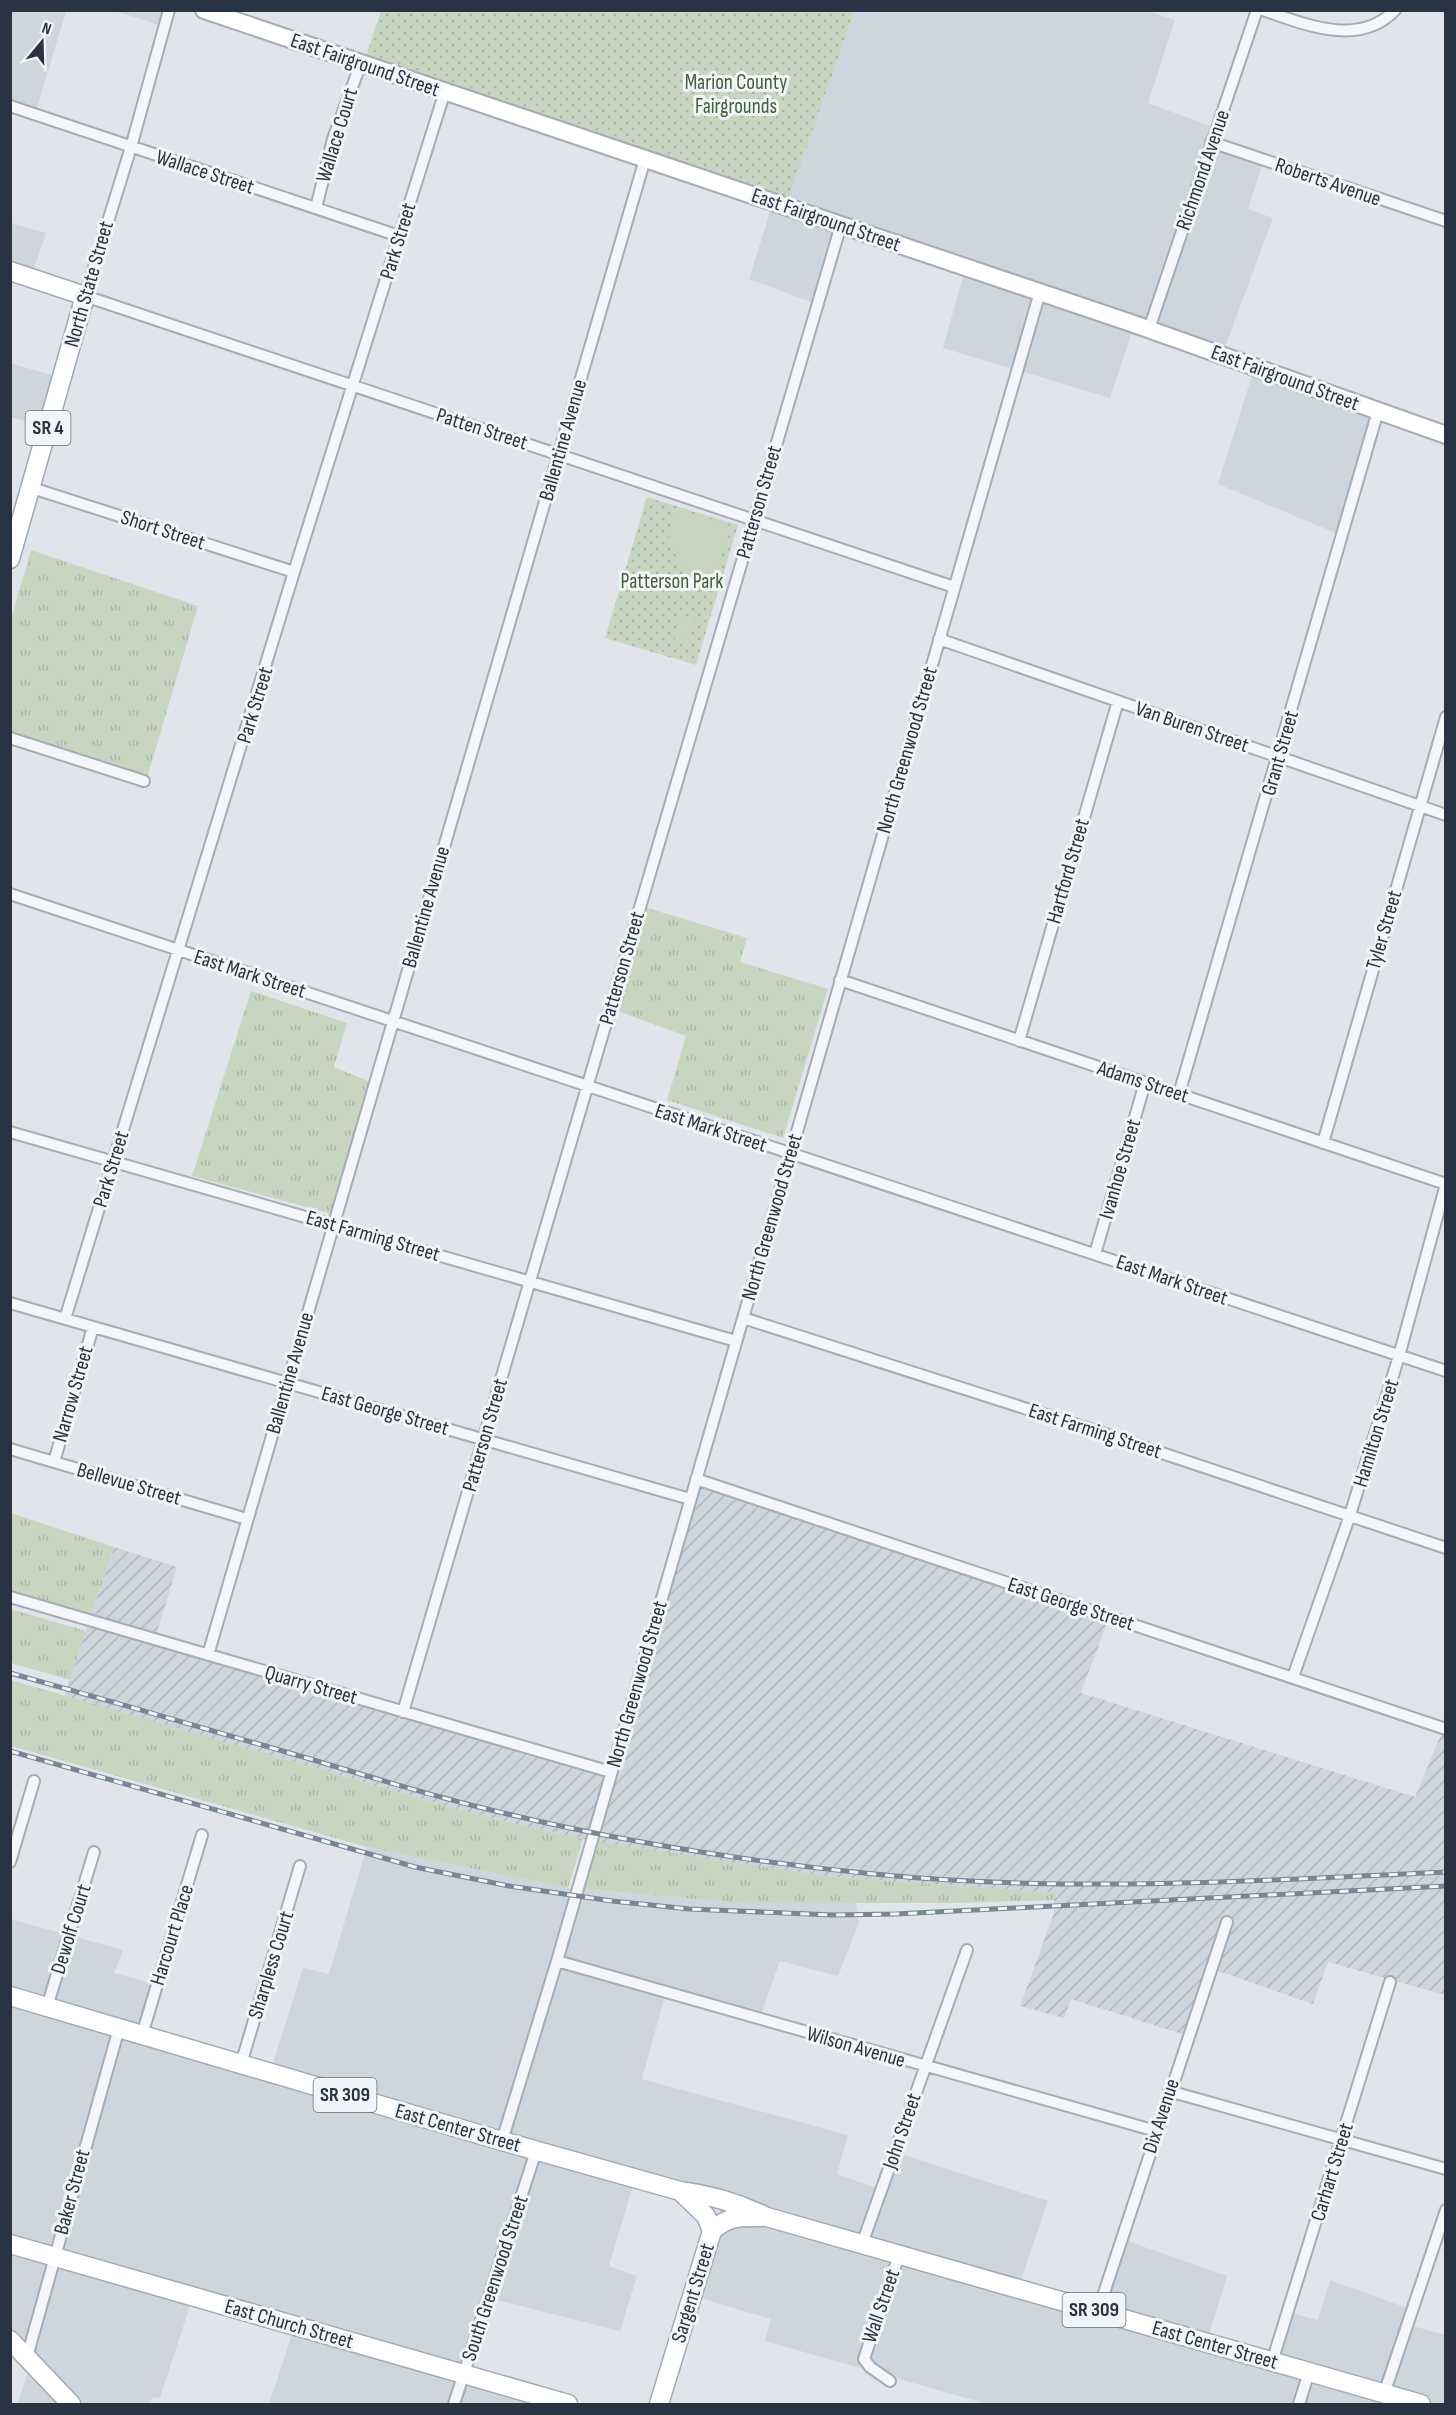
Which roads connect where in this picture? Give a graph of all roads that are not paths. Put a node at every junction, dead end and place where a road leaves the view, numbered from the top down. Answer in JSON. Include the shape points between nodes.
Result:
{"nodes":[{"id":1,"x":169,"y":10,"type":"edge"},
{"id":2,"x":204,"y":10,"type":"edge"},
{"id":3,"x":1257,"y":10,"type":"edge"},
{"id":4,"x":1263,"y":10,"type":"edge"},
{"id":5,"x":1395,"y":10,"type":"edge"},
{"id":6,"x":361,"y":63,"type":"junction"},
{"id":7,"x":445,"y":92,"type":"junction"},
{"id":8,"x":10,"y":106,"type":"edge"},
{"id":9,"x":1212,"y":142,"type":"junction"},
{"id":10,"x":131,"y":147,"type":"junction"},
{"id":11,"x":645,"y":159,"type":"junction"},
{"id":12,"x":316,"y":208,"type":"junction"},
{"id":13,"x":1446,"y":221,"type":"edge"},
{"id":14,"x":841,"y":225,"type":"junction"},
{"id":15,"x":399,"y":236,"type":"junction"},
{"id":16,"x":10,"y":271,"type":"edge"},
{"id":17,"x":1040,"y":292,"type":"junction"},
{"id":18,"x":85,"y":296,"type":"junction"},
{"id":19,"x":1149,"y":329,"type":"junction"},
{"id":20,"x":353,"y":386,"type":"junction"},
{"id":21,"x":1378,"y":411,"type":"junction"},
{"id":22,"x":1446,"y":435,"type":"edge"},
{"id":23,"x":558,"y":454,"type":"junction"},
{"id":24,"x":32,"y":488,"type":"junction"},
{"id":25,"x":754,"y":520,"type":"junction"},
{"id":26,"x":10,"y":559,"type":"edge"},
{"id":27,"x":294,"y":572,"type":"junction"},
{"id":28,"x":954,"y":587,"type":"junction"},
{"id":29,"x":939,"y":639,"type":"junction"},
{"id":30,"x":1118,"y":701,"type":"junction"},
{"id":31,"x":1446,"y":717,"type":"edge"},
{"id":32,"x":10,"y":738,"type":"edge"},
{"id":33,"x":1278,"y":757,"type":"junction"},
{"id":34,"x":144,"y":781,"type":"dead end"},
{"id":35,"x":1420,"y":806,"type":"junction"},
{"id":36,"x":1446,"y":815,"type":"edge"},
{"id":37,"x":10,"y":894,"type":"edge"},
{"id":38,"x":179,"y":950,"type":"junction"},
{"id":39,"x":840,"y":980,"type":"junction"},
{"id":40,"x":392,"y":1022,"type":"junction"},
{"id":41,"x":1019,"y":1041,"type":"junction"},
{"id":42,"x":1145,"y":1083,"type":"junction"},
{"id":43,"x":586,"y":1087,"type":"junction"},
{"id":44,"x":1179,"y":1094,"type":"junction"},
{"id":45,"x":10,"y":1132,"type":"edge"},
{"id":46,"x":1323,"y":1143,"type":"junction"},
{"id":47,"x":790,"y":1155,"type":"junction"},
{"id":48,"x":114,"y":1161,"type":"junction"},
{"id":49,"x":1446,"y":1184,"type":"edge"},
{"id":50,"x":333,"y":1225,"type":"junction"},
{"id":51,"x":1095,"y":1254,"type":"junction"},
{"id":52,"x":530,"y":1281,"type":"junction"},
{"id":53,"x":10,"y":1303,"type":"edge"},
{"id":54,"x":743,"y":1318,"type":"junction"},
{"id":55,"x":65,"y":1319,"type":"junction"},
{"id":56,"x":93,"y":1327,"type":"junction"},
{"id":57,"x":736,"y":1341,"type":"junction"},
{"id":58,"x":1399,"y":1356,"type":"junction"},
{"id":59,"x":1446,"y":1371,"type":"edge"},
{"id":60,"x":287,"y":1382,"type":"junction"},
{"id":61,"x":483,"y":1439,"type":"junction"},
{"id":62,"x":10,"y":1449,"type":"edge"},
{"id":63,"x":54,"y":1462,"type":"junction"},
{"id":64,"x":696,"y":1479,"type":"junction"},
{"id":65,"x":690,"y":1499,"type":"junction"},
{"id":66,"x":1350,"y":1515,"type":"junction"},
{"id":67,"x":247,"y":1519,"type":"junction"},
{"id":68,"x":1446,"y":1548,"type":"edge"},
{"id":69,"x":10,"y":1597,"type":"edge"},
{"id":70,"x":208,"y":1655,"type":"junction"},
{"id":71,"x":1293,"y":1677,"type":"junction"},
{"id":72,"x":403,"y":1712,"type":"junction"},
{"id":73,"x":1446,"y":1729,"type":"edge"},
{"id":74,"x":611,"y":1772,"type":"junction"},
{"id":75,"x":34,"y":1781,"type":"dead end"},
{"id":76,"x":202,"y":1835,"type":"dead end"},
{"id":77,"x":94,"y":1852,"type":"dead end"},
{"id":78,"x":10,"y":1862,"type":"edge"},
{"id":79,"x":300,"y":1866,"type":"dead end"},
{"id":80,"x":1227,"y":1922,"type":"dead end"},
{"id":81,"x":967,"y":1950,"type":"dead end"},
{"id":82,"x":557,"y":1961,"type":"junction"},
{"id":83,"x":1390,"y":1982,"type":"dead end"},
{"id":84,"x":10,"y":1996,"type":"edge"},
{"id":85,"x":47,"y":2007,"type":"junction"},
{"id":86,"x":119,"y":2028,"type":"junction"},
{"id":87,"x":142,"y":2035,"type":"junction"},
{"id":88,"x":241,"y":2064,"type":"junction"},
{"id":89,"x":924,"y":2067,"type":"junction"},
{"id":90,"x":1169,"y":2091,"type":"junction"},
{"id":91,"x":1156,"y":2131,"type":"junction"},
{"id":92,"x":1342,"y":2140,"type":"junction"},
{"id":93,"x":502,"y":2141,"type":"junction"},
{"id":94,"x":536,"y":2151,"type":"junction"},
{"id":95,"x":1446,"y":2169,"type":"edge"},
{"id":96,"x":680,"y":2191,"type":"junction"},
{"id":97,"x":1446,"y":2210,"type":"edge"},
{"id":98,"x":767,"y":2217,"type":"junction"},
{"id":99,"x":712,"y":2231,"type":"junction"},
{"id":100,"x":10,"y":2244,"type":"edge"},
{"id":101,"x":862,"y":2244,"type":"junction"},
{"id":102,"x":899,"y":2255,"type":"junction"},
{"id":103,"x":55,"y":2256,"type":"junction"},
{"id":104,"x":1098,"y":2311,"type":"junction"},
{"id":105,"x":11,"y":2341,"type":"edge"},
{"id":106,"x":27,"y":2357,"type":"junction"},
{"id":107,"x":1272,"y":2362,"type":"junction"},
{"id":108,"x":1310,"y":2372,"type":"junction"},
{"id":109,"x":464,"y":2375,"type":"junction"},
{"id":110,"x":890,"y":2381,"type":"dead end"},
{"id":111,"x":1384,"y":2394,"type":"junction"},
{"id":112,"x":64,"y":2401,"type":"edge"},
{"id":113,"x":454,"y":2404,"type":"edge"},
{"id":114,"x":568,"y":2404,"type":"edge"},
{"id":115,"x":660,"y":2404,"type":"edge"},
{"id":116,"x":1299,"y":2404,"type":"edge"},
{"id":117,"x":1421,"y":2404,"type":"edge"}],
"edges":[{"from":1,"to":10,"type":"street","name":"North State Street"},
{"from":2,"to":6,"type":"street","name":"East Fairground Street"},
{"from":3,"to":9,"type":"street","name":"Richmond Avenue"},
{"from":4,"to":5,"type":"street","via":[[1335,31],[1375,24]]},
{"from":6,"to":7,"type":"street","name":"East Fairground Street"},
{"from":6,"to":12,"type":"street","name":"Wallace Court","via":[[333,139]]},
{"from":7,"to":11,"type":"street","name":"East Fairground Street"},
{"from":7,"to":15,"type":"street","name":"Park Street"},
{"from":8,"to":10,"type":"street","name":"Wallace Street"},
{"from":9,"to":13,"type":"street","name":"Roberts Avenue"},
{"from":9,"to":19,"type":"street","name":"Richmond Avenue"},
{"from":10,"to":12,"type":"street","name":"Wallace Street"},
{"from":10,"to":18,"type":"street","name":"North State Street"},
{"from":11,"to":14,"type":"street","name":"East Fairground Street"},
{"from":11,"to":23,"type":"street","name":"Ballentine Avenue"},
{"from":12,"to":15,"type":"street","name":"Wallace Street"},
{"from":14,"to":17,"type":"street","name":"East Fairground Street"},
{"from":14,"to":25,"type":"street","name":"Patterson Street"},
{"from":15,"to":20,"type":"street","name":"Park Street"},
{"from":16,"to":18,"type":"main road","name":"Patten Street"},
{"from":17,"to":19,"type":"street","name":"East Fairground Street"},
{"from":17,"to":28,"type":"street","name":"North Greenwood Street"},
{"from":18,"to":20,"type":"street","name":"Patten Street"},
{"from":18,"to":24,"type":"main road","name":"North State Street","number":"SR 4"},
{"from":19,"to":21,"type":"street","name":"East Fairground Street"},
{"from":20,"to":23,"type":"street","name":"Patten Street"},
{"from":20,"to":27,"type":"street","name":"Park Street"},
{"from":21,"to":22,"type":"street","name":"East Fairground Street"},
{"from":21,"to":33,"type":"street","name":"Grant Street"},
{"from":23,"to":25,"type":"street","name":"Patten Street"},
{"from":23,"to":40,"type":"street","name":"Ballentine Avenue"},
{"from":24,"to":26,"type":"main road","name":"North State Street","number":"SR 4"},
{"from":24,"to":27,"type":"street","name":"Short Street"},
{"from":25,"to":28,"type":"street","name":"Patten Street"},
{"from":25,"to":43,"type":"street","name":"Patterson Street"},
{"from":27,"to":38,"type":"street","name":"Park Street"},
{"from":28,"to":29,"type":"street","name":"North Greenwood Street"},
{"from":29,"to":30,"type":"street","name":"Van Buren Street"},
{"from":29,"to":39,"type":"street","name":"North Greenwood Street"},
{"from":30,"to":33,"type":"street","name":"Van Buren Street"},
{"from":30,"to":41,"type":"street","name":"Hartford Street"},
{"from":31,"to":35,"type":"street","name":"Tyler Street"},
{"from":32,"to":34,"type":"street"},
{"from":33,"to":35,"type":"street","name":"Van Buren Street"},
{"from":33,"to":44,"type":"street","name":"Grant Street"},
{"from":35,"to":36,"type":"street","name":"Van Buren Street"},
{"from":35,"to":46,"type":"street","name":"Tyler Street"},
{"from":37,"to":38,"type":"street","name":"East Mark Street"},
{"from":38,"to":40,"type":"street","name":"East Mark Street"},
{"from":38,"to":48,"type":"street","name":"Park Street"},
{"from":39,"to":41,"type":"street","name":"Adams Street"},
{"from":39,"to":47,"type":"street","name":"North Greenwood Street"},
{"from":40,"to":43,"type":"street","name":"East Mark Street"},
{"from":40,"to":50,"type":"street","name":"Ballentine Avenue"},
{"from":41,"to":42,"type":"street","name":"Adams Street"},
{"from":42,"to":44,"type":"street","name":"Adams Street"},
{"from":42,"to":51,"type":"street","name":"Ivanhoe Street"},
{"from":43,"to":47,"type":"street","name":"East Mark Street"},
{"from":43,"to":52,"type":"street","name":"Patterson Street"},
{"from":44,"to":46,"type":"street","name":"Adams Street"},
{"from":45,"to":48,"type":"street","name":"East Farming Street"},
{"from":46,"to":49,"type":"street","name":"Adams Street"},
{"from":47,"to":51,"type":"street","name":"East Mark Street"},
{"from":47,"to":54,"type":"street","name":"North Greenwood Street"},
{"from":48,"to":50,"type":"street","name":"East Farming Street"},
{"from":48,"to":55,"type":"street","name":"Park Street"},
{"from":49,"to":58,"type":"street","name":"Hamilton Street"},
{"from":50,"to":52,"type":"street","name":"East Farming Street"},
{"from":50,"to":60,"type":"street","name":"Ballentine Avenue"},
{"from":51,"to":58,"type":"street","name":"East Mark Street"},
{"from":52,"to":57,"type":"street","name":"East Farming Street"},
{"from":52,"to":61,"type":"street","name":"Patterson Street"},
{"from":53,"to":55,"type":"street","name":"East George Street"},
{"from":54,"to":57,"type":"street","name":"North Greenwood Street"},
{"from":54,"to":66,"type":"street","name":"East Farming Street"},
{"from":55,"to":56,"type":"street","name":"East George Street"},
{"from":56,"to":60,"type":"street","name":"East George Street"},
{"from":56,"to":63,"type":"street","name":"Narrow Street"},
{"from":57,"to":64,"type":"street","name":"North Greenwood Street"},
{"from":58,"to":59,"type":"street","name":"East Mark Street"},
{"from":58,"to":66,"type":"street","name":"Hamilton Street"},
{"from":60,"to":61,"type":"street","name":"East George Street"},
{"from":60,"to":67,"type":"street","name":"Ballentine Avenue"},
{"from":61,"to":65,"type":"street","name":"East George Street"},
{"from":61,"to":72,"type":"street","name":"Patterson Street"},
{"from":62,"to":63,"type":"street","name":"Bellevue Street"},
{"from":63,"to":67,"type":"street","name":"Bellevue Street"},
{"from":64,"to":65,"type":"street","name":"North Greenwood Street"},
{"from":64,"to":71,"type":"street","name":"East George Street"},
{"from":65,"to":74,"type":"street","name":"North Greenwood Street"},
{"from":66,"to":68,"type":"street","name":"East Farming Street"},
{"from":66,"to":71,"type":"street","name":"Hamilton Street"},
{"from":67,"to":70,"type":"street","name":"Ballentine Avenue"},
{"from":69,"to":70,"type":"street","name":"Quarry Street"},
{"from":70,"to":72,"type":"street","name":"Quarry Street"},
{"from":71,"to":73,"type":"street","name":"East George Street"},
{"from":72,"to":74,"type":"street","name":"Quarry Street"},
{"from":74,"to":82,"type":"street","name":"North Greenwood Street"},
{"from":75,"to":78,"type":"street"},
{"from":76,"to":87,"type":"street","name":"Harcourt Place"},
{"from":77,"to":85,"type":"street","name":"Dewolf Court"},
{"from":79,"to":88,"type":"street","name":"Sharpless Court"},
{"from":80,"to":90,"type":"street","name":"Dix Avenue"},
{"from":81,"to":89,"type":"street","name":"John Street"},
{"from":82,"to":89,"type":"street","name":"Wilson Avenue"},
{"from":82,"to":93,"type":"street","name":"North Greenwood Street"},
{"from":83,"to":92,"type":"street","name":"Carhart Street"},
{"from":84,"to":85,"type":"main road","name":"East Center Street","number":"SR 309"},
{"from":85,"to":86,"type":"main road","name":"East Center Street","number":"SR 309"},
{"from":86,"to":87,"type":"main road","name":"East Center Street","number":"SR 309"},
{"from":86,"to":103,"type":"street","name":"Baker Street"},
{"from":87,"to":88,"type":"main road","name":"East Center Street","number":"SR 309"},
{"from":88,"to":93,"type":"main road","name":"East Center Street","number":"SR 309"},
{"from":89,"to":91,"type":"street","name":"Wilson Avenue"},
{"from":89,"to":101,"type":"street","name":"John Street"},
{"from":90,"to":91,"type":"street","name":"Dix Avenue"},
{"from":90,"to":92,"type":"street"},
{"from":91,"to":104,"type":"street","name":"Dix Avenue"},
{"from":92,"to":95,"type":"street"},
{"from":92,"to":107,"type":"street","name":"Carhart Street"},
{"from":93,"to":94,"type":"main road","name":"East Center Street","number":"SR 309"},
{"from":94,"to":96,"type":"main road","name":"East Center Street","number":"SR 309"},
{"from":94,"to":109,"type":"street","name":"South Greenwood Street"},
{"from":96,"to":98,"type":"main road","name":"East Center Street","number":"SR 309","via":[[740,2203]]},
{"from":96,"to":99,"type":"main road","name":"Sargent Street","number":"SR 309","via":[[706,2216]]},
{"from":97,"to":111,"type":"street"},
{"from":98,"to":99,"type":"main road","name":"East Center Street","number":"SR 309","via":[[722,2221]]},
{"from":98,"to":101,"type":"main road","name":"East Center Street","number":"SR 309"},
{"from":99,"to":115,"type":"main road","name":"Sargent Street"},
{"from":100,"to":103,"type":"main road","name":"East Church Street"},
{"from":101,"to":102,"type":"main road","name":"East Center Street","number":"SR 309"},
{"from":102,"to":104,"type":"main road","name":"East Center Street","number":"SR 309"},
{"from":102,"to":110,"type":"street","name":"Wall Street","via":[[864,2359]]},
{"from":103,"to":106,"type":"street","name":"Baker Street"},
{"from":103,"to":109,"type":"main road","name":"East Church Street"},
{"from":104,"to":107,"type":"main road","name":"East Center Street","number":"SR 309"},
{"from":105,"to":106,"type":"main road"},
{"from":106,"to":112,"type":"main road"},
{"from":107,"to":108,"type":"main road","name":"East Center Street","number":"SR 309"},
{"from":108,"to":111,"type":"main road","name":"East Center Street","number":"SR 309"},
{"from":108,"to":116,"type":"street"},
{"from":109,"to":113,"type":"street","name":"South Greenwood Street"},
{"from":109,"to":114,"type":"main road","name":"East Church Street"},
{"from":111,"to":117,"type":"main road","name":"East Center Street","number":"SR 309"}]}
